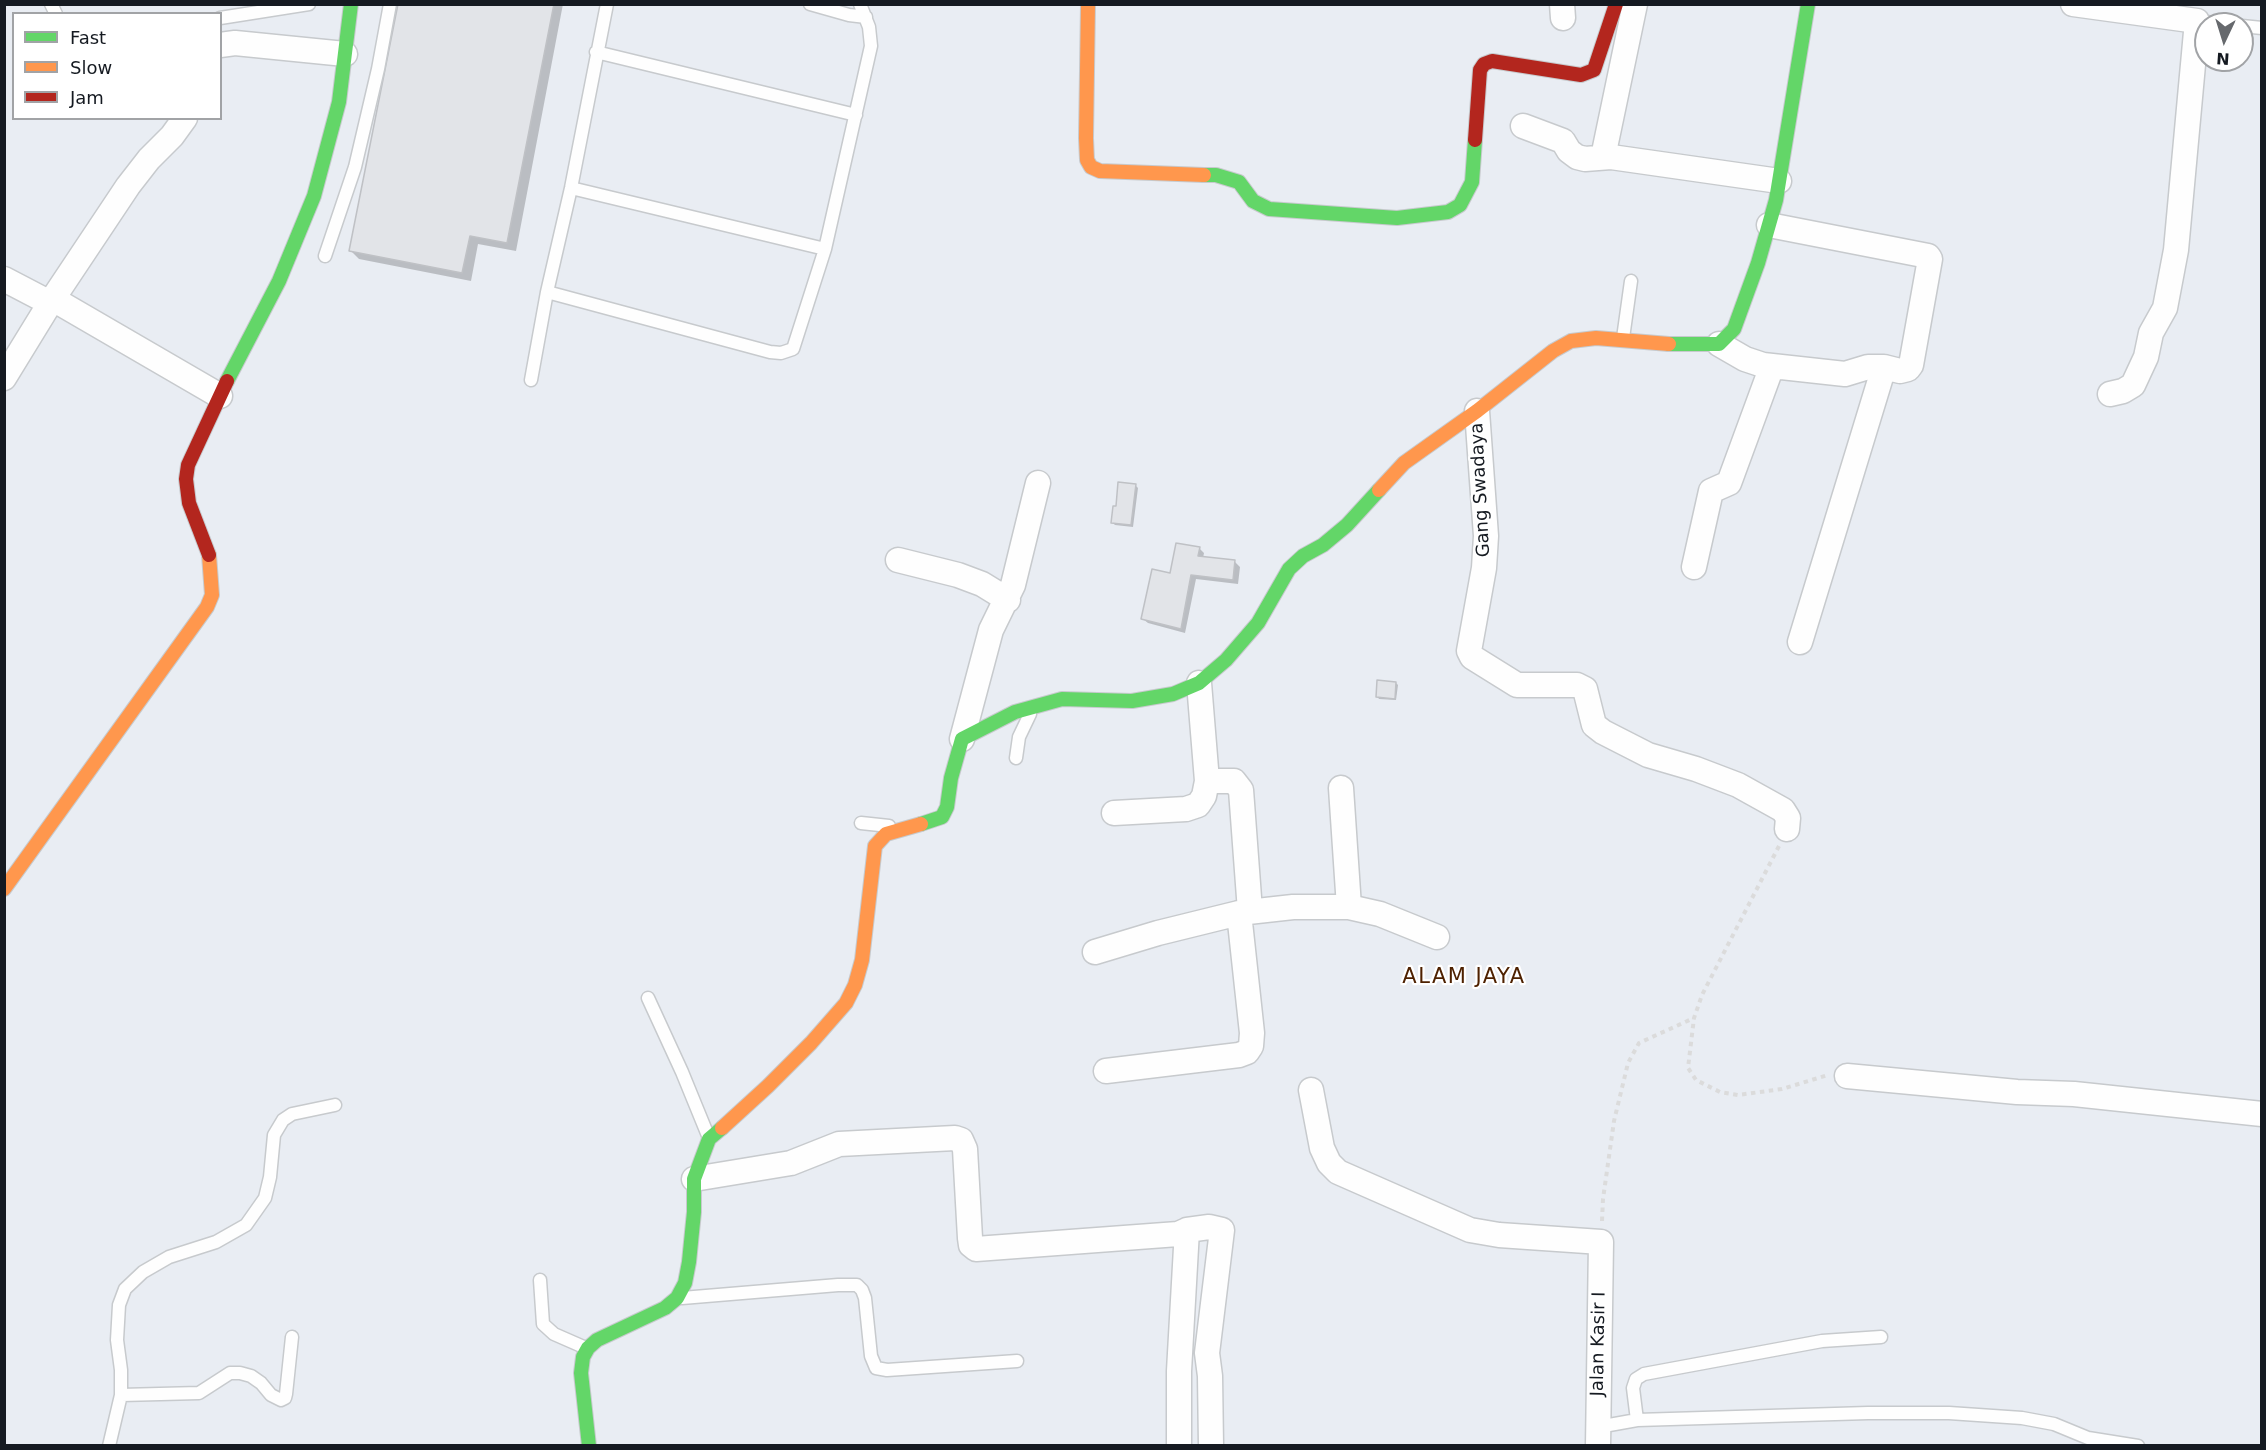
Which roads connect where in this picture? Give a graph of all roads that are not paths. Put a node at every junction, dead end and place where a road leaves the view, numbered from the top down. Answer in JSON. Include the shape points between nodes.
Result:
{"nodes":[{"id":1,"x":309,"y":4,"type":"edge"},
{"id":2,"x":351,"y":4,"type":"edge"},
{"id":3,"x":390,"y":4,"type":"edge"},
{"id":4,"x":606,"y":4,"type":"edge"},
{"id":5,"x":810,"y":4,"type":"edge"},
{"id":6,"x":860,"y":4,"type":"edge"},
{"id":7,"x":1088,"y":4,"type":"edge"},
{"id":8,"x":1616,"y":4,"type":"edge"},
{"id":9,"x":1635,"y":4,"type":"edge"},
{"id":10,"x":1808,"y":4,"type":"edge"},
{"id":11,"x":2073,"y":4,"type":"edge"},
{"id":12,"x":866,"y":17,"type":"junction"},
{"id":13,"x":222,"y":18,"type":"edge"},
{"id":14,"x":2194,"y":21,"type":"edge"},
{"id":15,"x":222,"y":45,"type":"edge"},
{"id":16,"x":596,"y":52,"type":"junction"},
{"id":17,"x":345,"y":54,"type":"junction"},
{"id":18,"x":2194,"y":54,"type":"edge"},
{"id":19,"x":856,"y":115,"type":"junction"},
{"id":20,"x":184,"y":120,"type":"edge"},
{"id":21,"x":1523,"y":126,"type":"dead end"},
{"id":22,"x":1603,"y":157,"type":"junction"},
{"id":23,"x":1779,"y":181,"type":"junction"},
{"id":24,"x":571,"y":188,"type":"junction"},
{"id":25,"x":1769,"y":225,"type":"junction"},
{"id":26,"x":825,"y":249,"type":"junction"},
{"id":27,"x":326,"y":256,"type":"dead end"},
{"id":28,"x":4,"y":279,"type":"edge"},
{"id":29,"x":1631,"y":281,"type":"dead end"},
{"id":30,"x":547,"y":292,"type":"junction"},
{"id":31,"x":51,"y":301,"type":"junction"},
{"id":32,"x":1623,"y":339,"type":"junction"},
{"id":33,"x":1719,"y":344,"type":"junction"},
{"id":34,"x":1772,"y":366,"type":"junction"},
{"id":35,"x":1884,"y":367,"type":"junction"},
{"id":36,"x":4,"y":378,"type":"edge"},
{"id":37,"x":531,"y":380,"type":"dead end"},
{"id":38,"x":2109,"y":394,"type":"dead end"},
{"id":39,"x":220,"y":396,"type":"junction"},
{"id":40,"x":1477,"y":411,"type":"junction"},
{"id":41,"x":1038,"y":483,"type":"dead end"},
{"id":42,"x":898,"y":560,"type":"dead end"},
{"id":43,"x":1694,"y":567,"type":"dead end"},
{"id":44,"x":1008,"y":600,"type":"junction"},
{"id":45,"x":1800,"y":642,"type":"dead end"},
{"id":46,"x":1199,"y":683,"type":"junction"},
{"id":47,"x":1038,"y":704,"type":"junction"},
{"id":48,"x":962,"y":739,"type":"junction"},
{"id":49,"x":1016,"y":758,"type":"dead end"},
{"id":50,"x":1207,"y":781,"type":"junction"},
{"id":51,"x":1341,"y":788,"type":"dead end"},
{"id":52,"x":1114,"y":813,"type":"dead end"},
{"id":53,"x":861,"y":823,"type":"dead end"},
{"id":54,"x":902,"y":828,"type":"junction"},
{"id":55,"x":1787,"y":829,"type":"road end"},
{"id":56,"x":4,"y":889,"type":"edge"},
{"id":57,"x":1349,"y":907,"type":"junction"},
{"id":58,"x":1244,"y":912,"type":"junction"},
{"id":59,"x":1437,"y":937,"type":"dead end"},
{"id":60,"x":1095,"y":952,"type":"dead end"},
{"id":61,"x":648,"y":998,"type":"dead end"},
{"id":62,"x":1106,"y":1071,"type":"dead end"},
{"id":63,"x":1847,"y":1076,"type":"road end"},
{"id":64,"x":1311,"y":1090,"type":"dead end"},
{"id":65,"x":335,"y":1105,"type":"dead end"},
{"id":66,"x":2262,"y":1114,"type":"edge"},
{"id":67,"x":709,"y":1139,"type":"junction"},
{"id":68,"x":694,"y":1179,"type":"junction"},
{"id":69,"x":1187,"y":1230,"type":"junction"},
{"id":70,"x":540,"y":1280,"type":"dead end"},
{"id":71,"x":677,"y":1298,"type":"junction"},
{"id":72,"x":292,"y":1337,"type":"dead end"},
{"id":73,"x":1881,"y":1338,"type":"dead end"},
{"id":74,"x":588,"y":1348,"type":"junction"},
{"id":75,"x":1017,"y":1361,"type":"dead end"},
{"id":76,"x":121,"y":1395,"type":"junction"},
{"id":77,"x":1637,"y":1420,"type":"junction"},
{"id":78,"x":1598,"y":1436,"type":"edge"},
{"id":79,"x":109,"y":1446,"type":"edge"},
{"id":80,"x":590,"y":1446,"type":"edge"},
{"id":81,"x":1179,"y":1446,"type":"edge"},
{"id":82,"x":1211,"y":1446,"type":"edge"},
{"id":83,"x":2138,"y":1446,"type":"edge"}],
"edges":[{"from":1,"to":13,"type":"lane"},
{"from":2,"to":17,"type":"street"},
{"from":3,"to":27,"type":"lane","via":[[355,167]]},
{"from":4,"to":16,"type":"lane"},
{"from":5,"to":12,"type":"lane"},
{"from":6,"to":12,"type":"lane"},
{"from":7,"to":8,"type":"street","via":[[1086,138],[1091,167],[1100,171],[1216,175],[1233,178],[1253,201],[1269,209],[1397,218],[1448,212],[1460,205],[1472,182],[1476,99],[1484,64],[1492,61],[1581,75],[1594,70]]},
{"from":9,"to":22,"type":"street"},
{"from":10,"to":23,"type":"street"},
{"from":11,"to":14,"type":"street"},
{"from":12,"to":19,"type":"lane","via":[[871,46]]},
{"from":15,"to":17,"type":"street"},
{"from":16,"to":19,"type":"lane"},
{"from":16,"to":24,"type":"lane"},
{"from":17,"to":39,"type":"street","via":[[333,128],[314,196],[279,282]]},
{"from":18,"to":38,"type":"street","via":[[2176,250],[2165,308],[2151,333],[2146,357],[2133,385]]},
{"from":19,"to":26,"type":"lane"},
{"from":20,"to":31,"type":"street","via":[[128,186]]},
{"from":21,"to":22,"type":"street","via":[[1563,141],[1577,157]]},
{"from":22,"to":23,"type":"street"},
{"from":23,"to":25,"type":"street"},
{"from":24,"to":26,"type":"lane"},
{"from":24,"to":30,"type":"lane"},
{"from":25,"to":33,"type":"street","via":[[1734,329]]},
{"from":25,"to":35,"type":"street","via":[[1928,256],[1911,364],[1900,371]]},
{"from":26,"to":30,"type":"lane","via":[[793,349],[781,353]]},
{"from":28,"to":31,"type":"street"},
{"from":29,"to":32,"type":"lane"},
{"from":30,"to":37,"type":"lane"},
{"from":31,"to":36,"type":"street"},
{"from":31,"to":39,"type":"street"},
{"from":32,"to":33,"type":"street"},
{"from":32,"to":40,"type":"street","via":[[1571,342],[1553,351]]},
{"from":33,"to":34,"type":"street"},
{"from":34,"to":35,"type":"street","via":[[1845,374]]},
{"from":34,"to":43,"type":"street","via":[[1729,483],[1710,490]]},
{"from":35,"to":45,"type":"street"},
{"from":39,"to":56,"type":"street","via":[[192,452],[186,479],[189,503],[209,553],[212,595],[207,607]]},
{"from":40,"to":46,"type":"street","via":[[1404,463],[1347,525],[1289,569],[1257,623],[1226,660]]},
{"from":40,"to":55,"type":"street","name":"Gang Swadaya","via":[[1486,536],[1469,651],[1472,657],[1518,685],[1577,685],[1585,689],[1594,725],[1603,732],[1648,755],[1738,785],[1783,810],[1788,818]]},
{"from":41,"to":44,"type":"street"},
{"from":42,"to":44,"type":"street","via":[[958,575]]},
{"from":44,"to":48,"type":"street","via":[[991,630]]},
{"from":46,"to":47,"type":"street","via":[[1173,694],[1132,701],[1062,699]]},
{"from":46,"to":50,"type":"street"},
{"from":47,"to":48,"type":"street"},
{"from":47,"to":49,"type":"lane","via":[[1023,726]]},
{"from":48,"to":54,"type":"street","via":[[945,813],[934,821]]},
{"from":50,"to":52,"type":"street","via":[[1198,805]]},
{"from":50,"to":58,"type":"street","via":[[1234,781],[1241,790]]},
{"from":51,"to":57,"type":"street"},
{"from":53,"to":54,"type":"lane"},
{"from":54,"to":67,"type":"street","via":[[881,837],[873,851],[862,960],[846,1003],[768,1086]]},
{"from":57,"to":58,"type":"street"},
{"from":57,"to":59,"type":"street"},
{"from":58,"to":60,"type":"street"},
{"from":58,"to":62,"type":"street","via":[[1252,1033],[1247,1052]]},
{"from":61,"to":67,"type":"lane"},
{"from":63,"to":66,"type":"street"},
{"from":64,"to":78,"type":"street","name":"Jalan Kasir I","via":[[1322,1148],[1338,1172],[1470,1230],[1601,1242]]},
{"from":65,"to":76,"type":"lane","via":[[292,1114],[283,1120],[274,1135],[265,1198],[246,1225],[216,1242],[169,1257],[143,1272],[125,1289],[119,1305],[117,1340]]},
{"from":67,"to":68,"type":"street"},
{"from":68,"to":69,"type":"street","via":[[791,1162],[839,1144],[955,1138],[961,1140],[965,1149],[970,1238],[976,1249],[1178,1234]]},
{"from":68,"to":71,"type":"street","via":[[689,1262]]},
{"from":69,"to":81,"type":"street"},
{"from":69,"to":82,"type":"street","via":[[1222,1230],[1207,1353]]},
{"from":70,"to":74,"type":"lane","via":[[543,1324],[554,1334]]},
{"from":71,"to":74,"type":"street"},
{"from":71,"to":75,"type":"lane","via":[[857,1285],[865,1298],[871,1356],[876,1368]]},
{"from":72,"to":76,"type":"lane","via":[[286,1394],[281,1400],[251,1376],[240,1373],[230,1373],[199,1393]]},
{"from":73,"to":77,"type":"lane","via":[[1822,1341],[1644,1374],[1636,1379],[1633,1388]]},
{"from":74,"to":80,"type":"street","via":[[581,1373]]},
{"from":76,"to":79,"type":"lane"},
{"from":77,"to":78,"type":"lane"},
{"from":77,"to":83,"type":"lane","via":[[1949,1413],[2022,1418],[2054,1424],[2088,1438]]}]}
